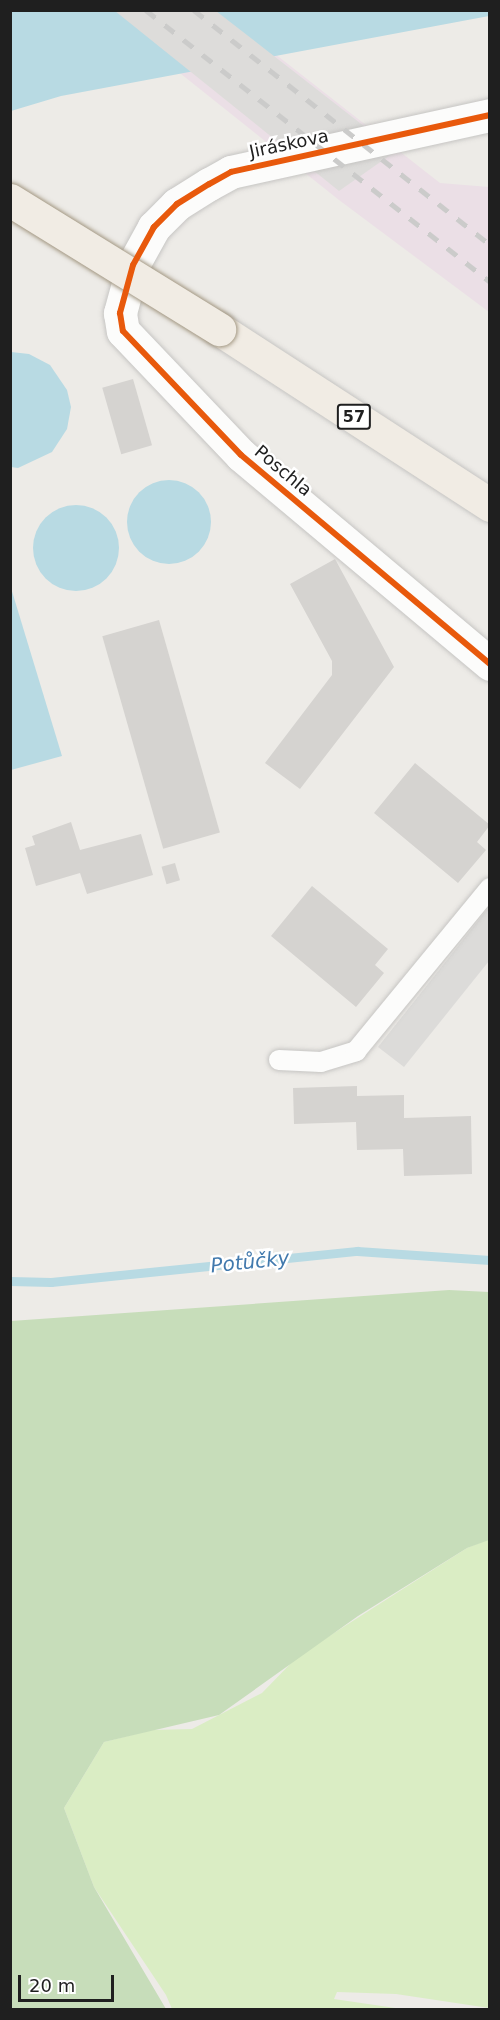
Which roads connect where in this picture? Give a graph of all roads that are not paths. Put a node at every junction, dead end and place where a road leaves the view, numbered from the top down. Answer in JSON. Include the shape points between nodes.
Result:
{"nodes":[{"id":1,"x":489,"y":115,"type":"edge"},
{"id":2,"x":10,"y":200,"type":"edge"},
{"id":3,"x":133,"y":265,"type":"joint"},
{"id":4,"x":489,"y":505,"type":"edge"},
{"id":5,"x":489,"y":664,"type":"edge"},
{"id":6,"x":489,"y":888,"type":"edge"},
{"id":7,"x":279,"y":1060,"type":"dead end"}],
"edges":[{"from":1,"to":3,"type":"street","name":"Jiráskova","via":[[231,172],[177,204],[154,227]]},
{"from":2,"to":4,"type":"main road","number":"57","bridge":true,"via":[[219,329]]},
{"from":3,"to":5,"type":"street","name":"Poschla","via":[[120,313],[123,331],[241,455]]},
{"from":6,"to":7,"type":"lane","via":[[356,1051],[321,1062]]}]}
